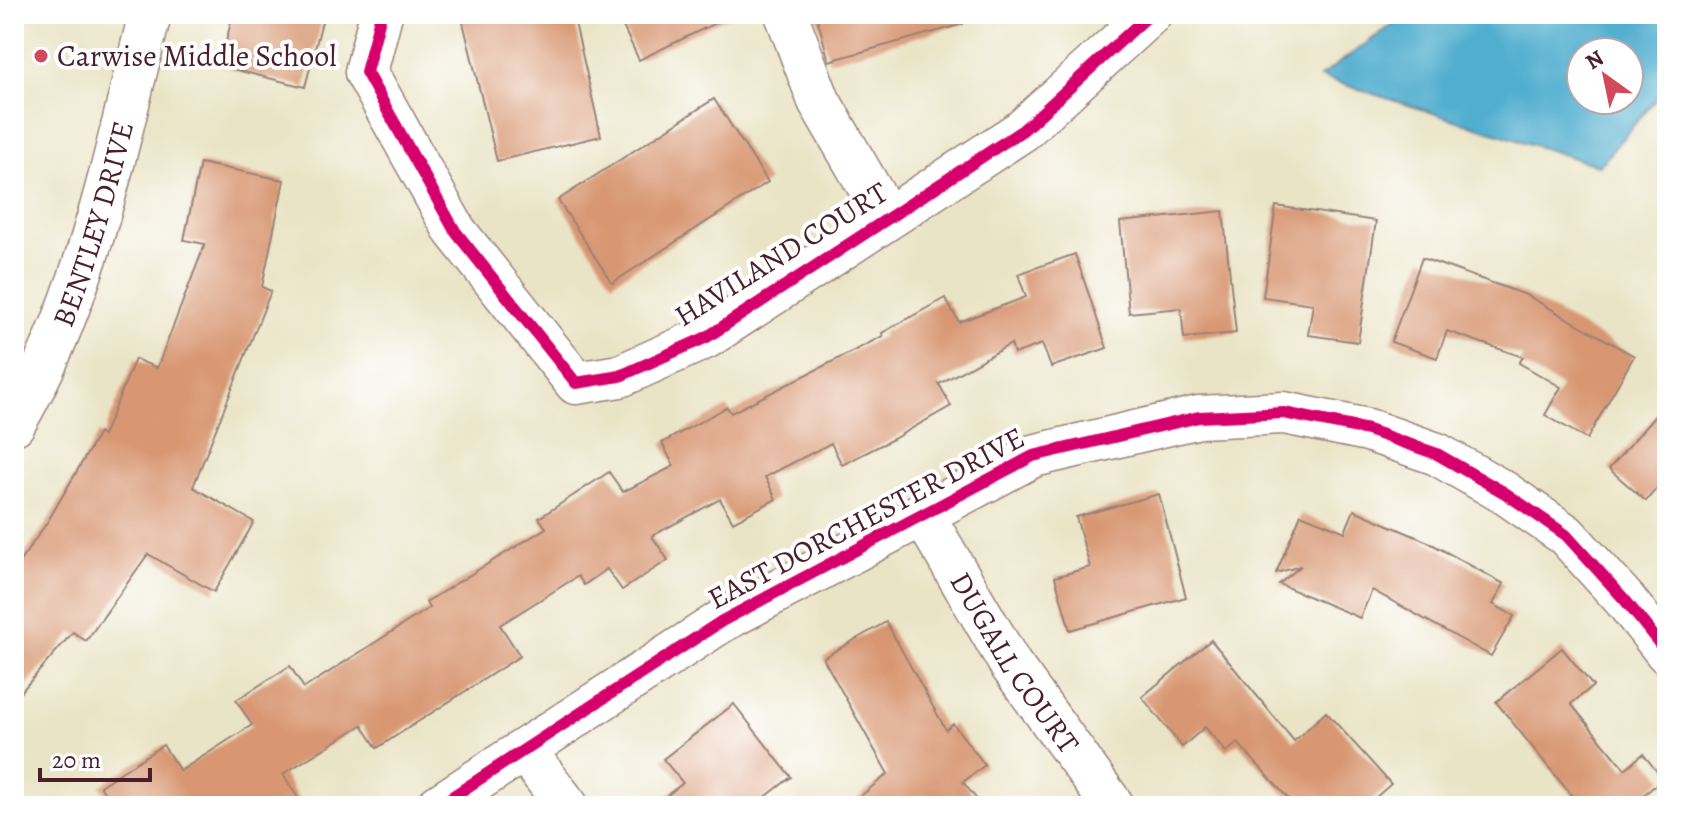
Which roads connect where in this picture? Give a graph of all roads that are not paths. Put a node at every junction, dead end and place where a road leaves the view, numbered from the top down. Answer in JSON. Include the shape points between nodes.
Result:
{"nodes":[{"id":1,"x":150,"y":14,"type":"edge"},
{"id":2,"x":381,"y":14,"type":"edge"},
{"id":3,"x":786,"y":14,"type":"edge"},
{"id":4,"x":1150,"y":14,"type":"edge"},
{"id":5,"x":887,"y":218,"type":"junction"},
{"id":6,"x":14,"y":424,"type":"edge"},
{"id":7,"x":922,"y":513,"type":"junction"},
{"id":8,"x":1667,"y":653,"type":"edge"},
{"id":9,"x":525,"y":751,"type":"junction"},
{"id":10,"x":438,"y":806,"type":"edge"},
{"id":11,"x":567,"y":806,"type":"edge"},
{"id":12,"x":1113,"y":806,"type":"edge"}],
"edges":[{"from":1,"to":6,"type":"street","name":"BENTLEY DRIVE","via":[[96,231],[35,388]]},
{"from":2,"to":5,"type":"street","name":"HAVILAND COURT","via":[[366,72],[455,231],[576,383],[620,376],[707,337]]},
{"from":3,"to":5,"type":"street","name":"HAVILAND COURT","via":[[819,101]]},
{"from":4,"to":5,"type":"street","name":"HAVILAND COURT","via":[[1023,130]]},
{"from":7,"to":8,"type":"street","name":"EAST DORCHESTER DRIVE","via":[[1033,456],[1199,417],[1284,413],[1368,430],[1437,454],[1505,493],[1566,535]]},
{"from":7,"to":9,"type":"street","name":"EAST DORCHESTER DRIVE","via":[[722,621]]},
{"from":7,"to":12,"type":"street","name":"DUGALL COURT","via":[[1010,664]]},
{"from":9,"to":10,"type":"street","name":"EAST DORCHESTER DRIVE"},
{"from":9,"to":11,"type":"street"}]}
